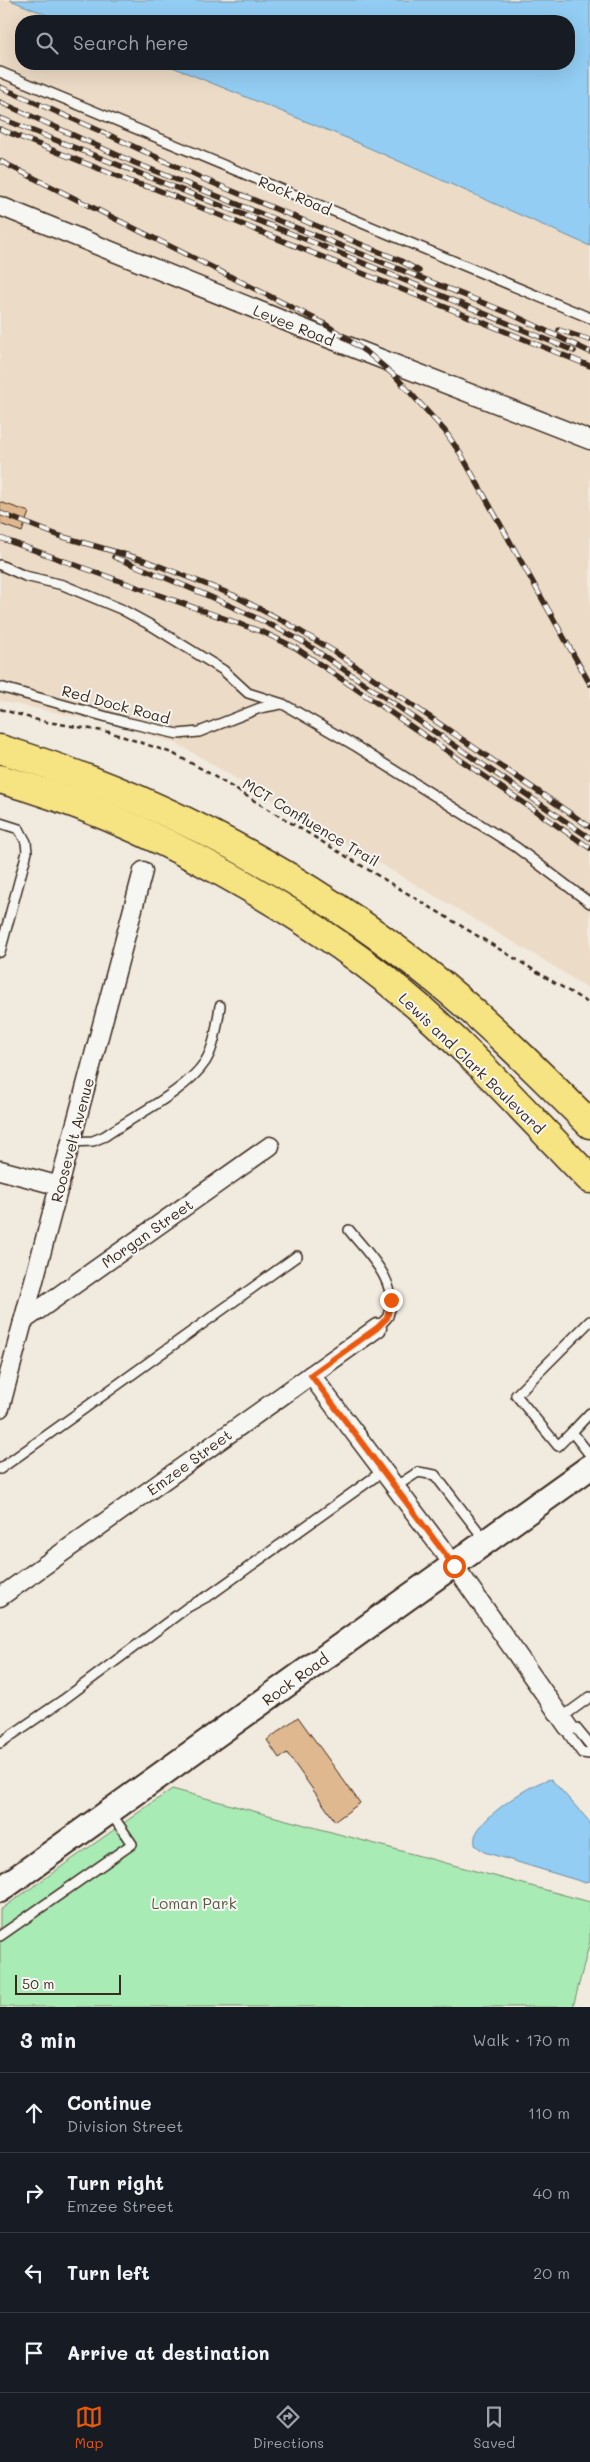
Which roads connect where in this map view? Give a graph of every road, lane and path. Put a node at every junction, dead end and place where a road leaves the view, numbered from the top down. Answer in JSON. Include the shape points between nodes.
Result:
{"nodes":[{"id":1,"x":0,"y":72,"type":"edge"},
{"id":2,"x":0,"y":206,"type":"edge"},
{"id":3,"x":590,"y":318,"type":"edge"},
{"id":4,"x":590,"y":440,"type":"edge"},
{"id":5,"x":0,"y":565,"type":"edge"},
{"id":6,"x":0,"y":687,"type":"edge"},
{"id":7,"x":283,"y":704,"type":"junction"},
{"id":8,"x":0,"y":709,"type":"edge"},
{"id":9,"x":0,"y":749,"type":"edge"},
{"id":10,"x":0,"y":779,"type":"edge"},
{"id":11,"x":0,"y":823,"type":"edge"},
{"id":12,"x":143,"y":871,"type":"dead end"},
{"id":13,"x":590,"y":903,"type":"edge"},
{"id":14,"x":0,"y":952,"type":"edge"},
{"id":15,"x":590,"y":1004,"type":"edge"},
{"id":16,"x":220,"y":1006,"type":"dead end"},
{"id":17,"x":590,"y":1124,"type":"edge"},
{"id":18,"x":71,"y":1142,"type":"junction"},
{"id":19,"x":270,"y":1146,"type":"dead end"},
{"id":20,"x":0,"y":1170,"type":"edge"},
{"id":21,"x":590,"y":1180,"type":"edge"},
{"id":22,"x":60,"y":1186,"type":"junction"},
{"id":23,"x":349,"y":1230,"type":"dead end"},
{"id":24,"x":298,"y":1256,"type":"dead end"},
{"id":25,"x":23,"y":1321,"type":"junction"},
{"id":26,"x":590,"y":1321,"type":"edge"},
{"id":27,"x":377,"y":1328,"type":"joint"},
{"id":28,"x":311,"y":1375,"type":"junction"},
{"id":29,"x":0,"y":1408,"type":"edge"},
{"id":30,"x":590,"y":1413,"type":"edge"},
{"id":31,"x":572,"y":1432,"type":"junction"},
{"id":32,"x":590,"y":1455,"type":"edge"},
{"id":33,"x":590,"y":1467,"type":"edge"},
{"id":34,"x":0,"y":1469,"type":"edge"},
{"id":35,"x":383,"y":1471,"type":"junction"},
{"id":36,"x":396,"y":1487,"type":"junction"},
{"id":37,"x":486,"y":1542,"type":"junction"},
{"id":38,"x":454,"y":1566,"type":"junction"},
{"id":39,"x":8,"y":1585,"type":"edge"},
{"id":40,"x":0,"y":1597,"type":"edge"},
{"id":41,"x":590,"y":1697,"type":"edge"},
{"id":42,"x":565,"y":1722,"type":"junction"},
{"id":43,"x":0,"y":1742,"type":"edge"},
{"id":44,"x":590,"y":1745,"type":"edge"},
{"id":45,"x":590,"y":1753,"type":"edge"},
{"id":46,"x":110,"y":1812,"type":"junction"},
{"id":47,"x":0,"y":1890,"type":"edge"},
{"id":48,"x":0,"y":1936,"type":"edge"}],
"edges":[{"from":1,"to":3,"type":"lane","name":"Rock Road"},
{"from":2,"to":4,"type":"street","name":"Levee Road","via":[[303,329]]},
{"from":5,"to":7,"type":"lane","via":[[25,576],[63,585],[121,609],[223,670],[248,693]]},
{"from":6,"to":7,"type":"lane","name":"Red Dock Road","via":[[178,734],[199,732],[260,708]]},
{"from":7,"to":13,"type":"lane","via":[[516,847]]},
{"from":8,"to":15,"type":"path","name":"MCT Confluence Trail","via":[[41,721],[109,732],[172,753]]},
{"from":9,"to":17,"type":"highway","via":[[95,782],[164,811],[319,896],[368,929],[458,999]]},
{"from":10,"to":21,"type":"highway","name":"Lewis and Clark Boulevard","via":[[87,810],[159,841],[264,898],[327,938],[422,1010]]},
{"from":11,"to":14,"type":"lane","via":[[19,829],[27,852]]},
{"from":12,"to":18,"type":"street","name":"Roosevelt Avenue"},
{"from":16,"to":18,"type":"lane","via":[[206,1061],[191,1078],[105,1136],[94,1141]]},
{"from":18,"to":22,"type":"street","name":"Roosevelt Avenue"},
{"from":19,"to":25,"type":"street","name":"Morgan Street"},
{"from":20,"to":22,"type":"street"},
{"from":22,"to":25,"type":"street","name":"Roosevelt Avenue"},
{"from":23,"to":27,"type":"lane","via":[[386,1277],[391,1300],[387,1318]]},
{"from":24,"to":34,"type":"lane"},
{"from":25,"to":29,"type":"street","name":"Roosevelt Avenue"},
{"from":26,"to":31,"type":"lane","via":[[516,1394],[558,1446]]},
{"from":27,"to":28,"type":"street","name":"Emzee Street"},
{"from":28,"to":35,"type":"street"},
{"from":28,"to":39,"type":"street","name":"Emzee Street"},
{"from":30,"to":31,"type":"lane"},
{"from":31,"to":32,"type":"lane"},
{"from":33,"to":37,"type":"main road","name":"Rock Road"},
{"from":35,"to":36,"type":"street"},
{"from":35,"to":43,"type":"lane"},
{"from":36,"to":37,"type":"lane","via":[[418,1472],[434,1475]]},
{"from":36,"to":38,"type":"street"},
{"from":37,"to":38,"type":"main road","name":"Rock Road"},
{"from":38,"to":42,"type":"street"},
{"from":38,"to":46,"type":"main road","name":"Rock Road"},
{"from":39,"to":40,"type":"street","name":"Emzee Street"},
{"from":41,"to":42,"type":"lane"},
{"from":42,"to":44,"type":"lane","via":[[576,1728]]},
{"from":42,"to":45,"type":"lane","via":[[569,1735],[582,1753]]},
{"from":46,"to":47,"type":"main road","name":"Rock Road"},
{"from":46,"to":48,"type":"lane","via":[[132,1844]]}]}
